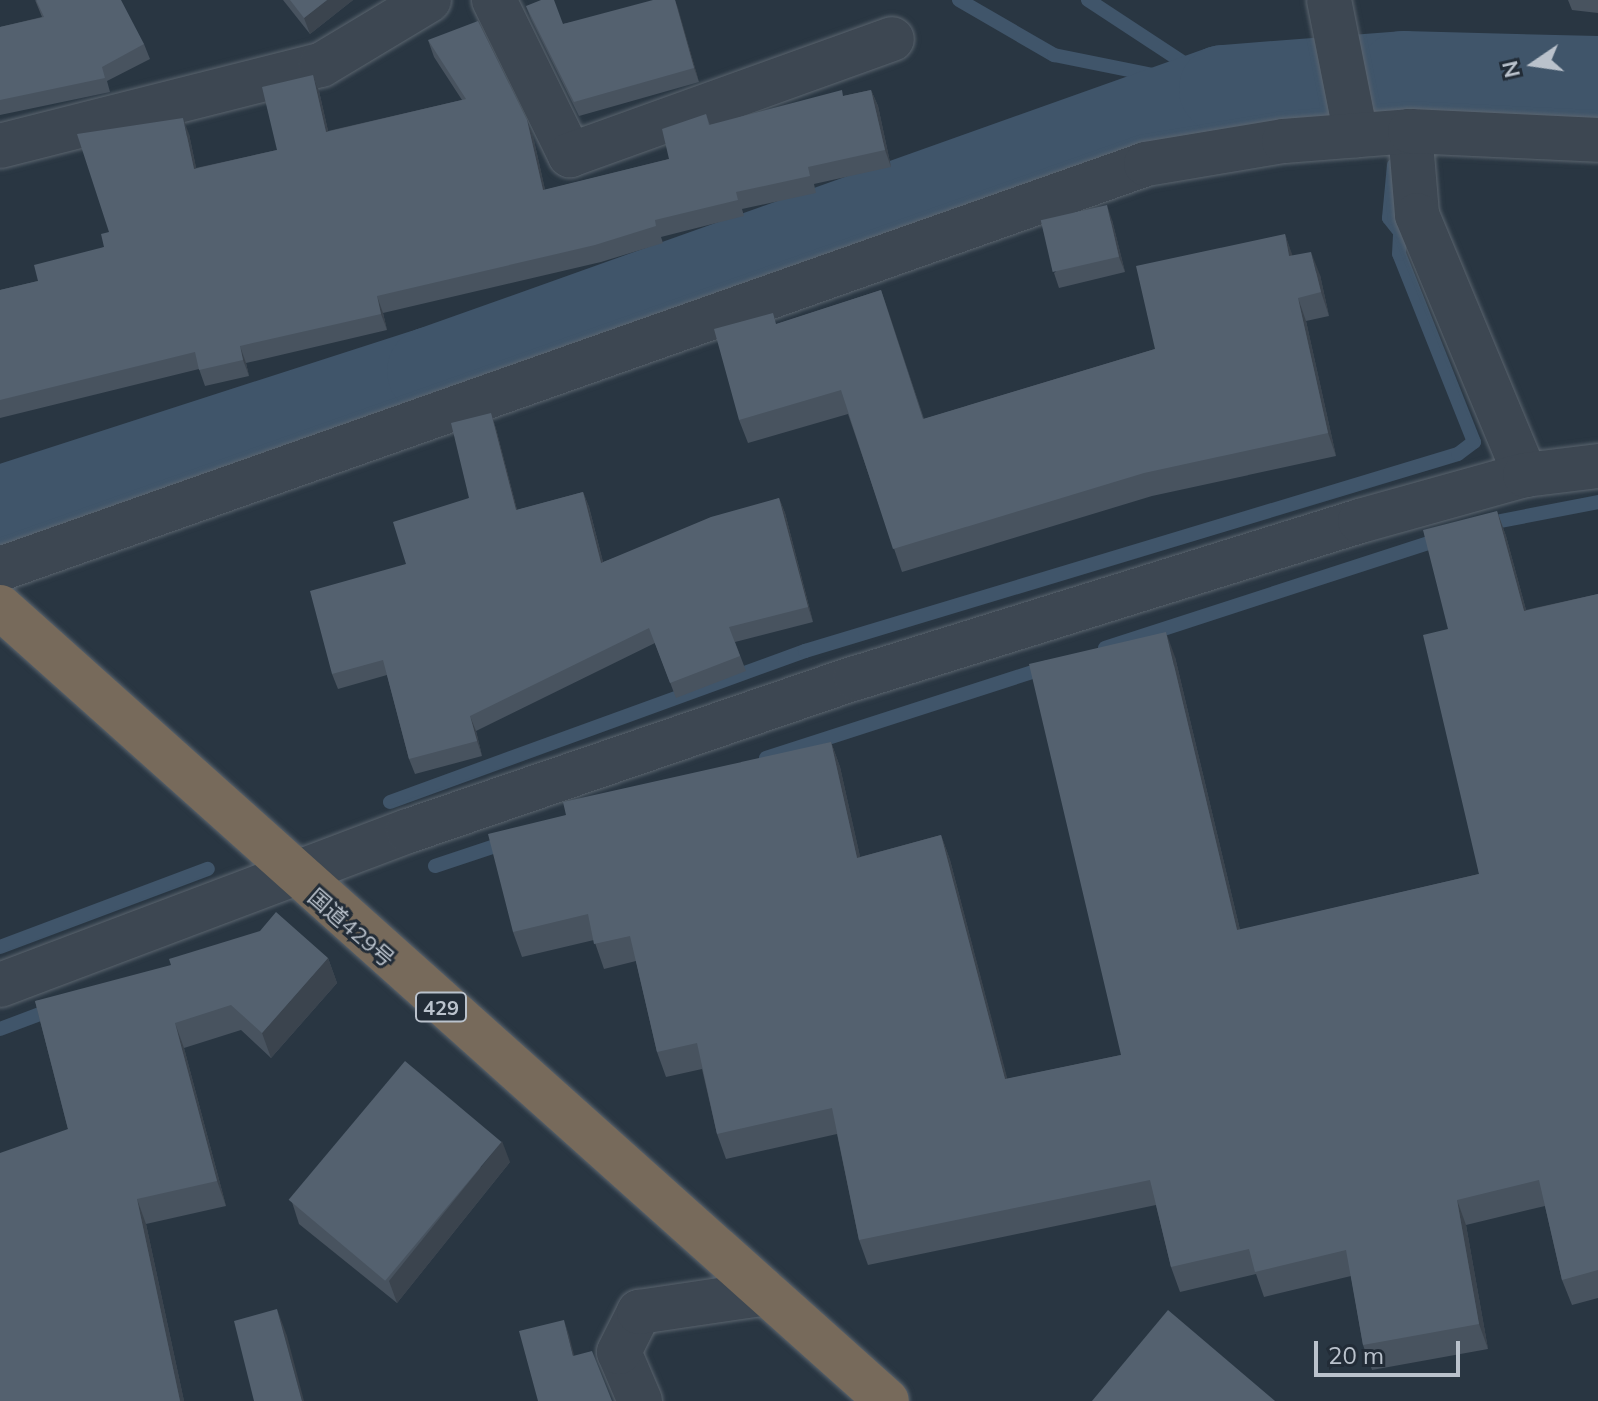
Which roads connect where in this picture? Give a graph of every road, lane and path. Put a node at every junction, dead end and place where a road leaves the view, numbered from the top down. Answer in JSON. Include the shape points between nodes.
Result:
{"nodes":[{"id":1,"x":429,"y":0,"type":"edge"},
{"id":2,"x":494,"y":0,"type":"edge"},
{"id":3,"x":1329,"y":6,"type":"edge"},
{"id":4,"x":892,"y":39,"type":"dead end"},
{"id":5,"x":1380,"y":130,"type":"junction"},
{"id":6,"x":1598,"y":140,"type":"edge"},
{"id":7,"x":0,"y":146,"type":"edge"},
{"id":8,"x":1598,"y":466,"type":"edge"},
{"id":9,"x":1525,"y":475,"type":"junction"},
{"id":10,"x":0,"y":569,"type":"edge"},
{"id":11,"x":0,"y":607,"type":"edge"},
{"id":12,"x":291,"y":875,"type":"junction"},
{"id":13,"x":0,"y":985,"type":"edge"},
{"id":14,"x":767,"y":1293,"type":"junction"},
{"id":15,"x":640,"y":1401,"type":"edge"},
{"id":16,"x":887,"y":1401,"type":"edge"}],
"edges":[{"from":1,"to":7,"type":"street","via":[[321,65]]},
{"from":2,"to":4,"type":"street","via":[[570,155]]},
{"from":3,"to":5,"type":"street"},
{"from":5,"to":6,"type":"street"},
{"from":5,"to":9,"type":"street"},
{"from":5,"to":10,"type":"street","via":[[1146,164]]},
{"from":8,"to":9,"type":"street"},
{"from":9,"to":12,"type":"street","via":[[856,678]]},
{"from":11,"to":12,"type":"highway","name":"国道429号","number":"429"},
{"from":12,"to":13,"type":"street"},
{"from":12,"to":14,"type":"highway","name":"国道429号","number":"429"},
{"from":14,"to":15,"type":"street","via":[[639,1312],[619,1352]]},
{"from":14,"to":16,"type":"highway","name":"国道429号","number":"429"}]}
